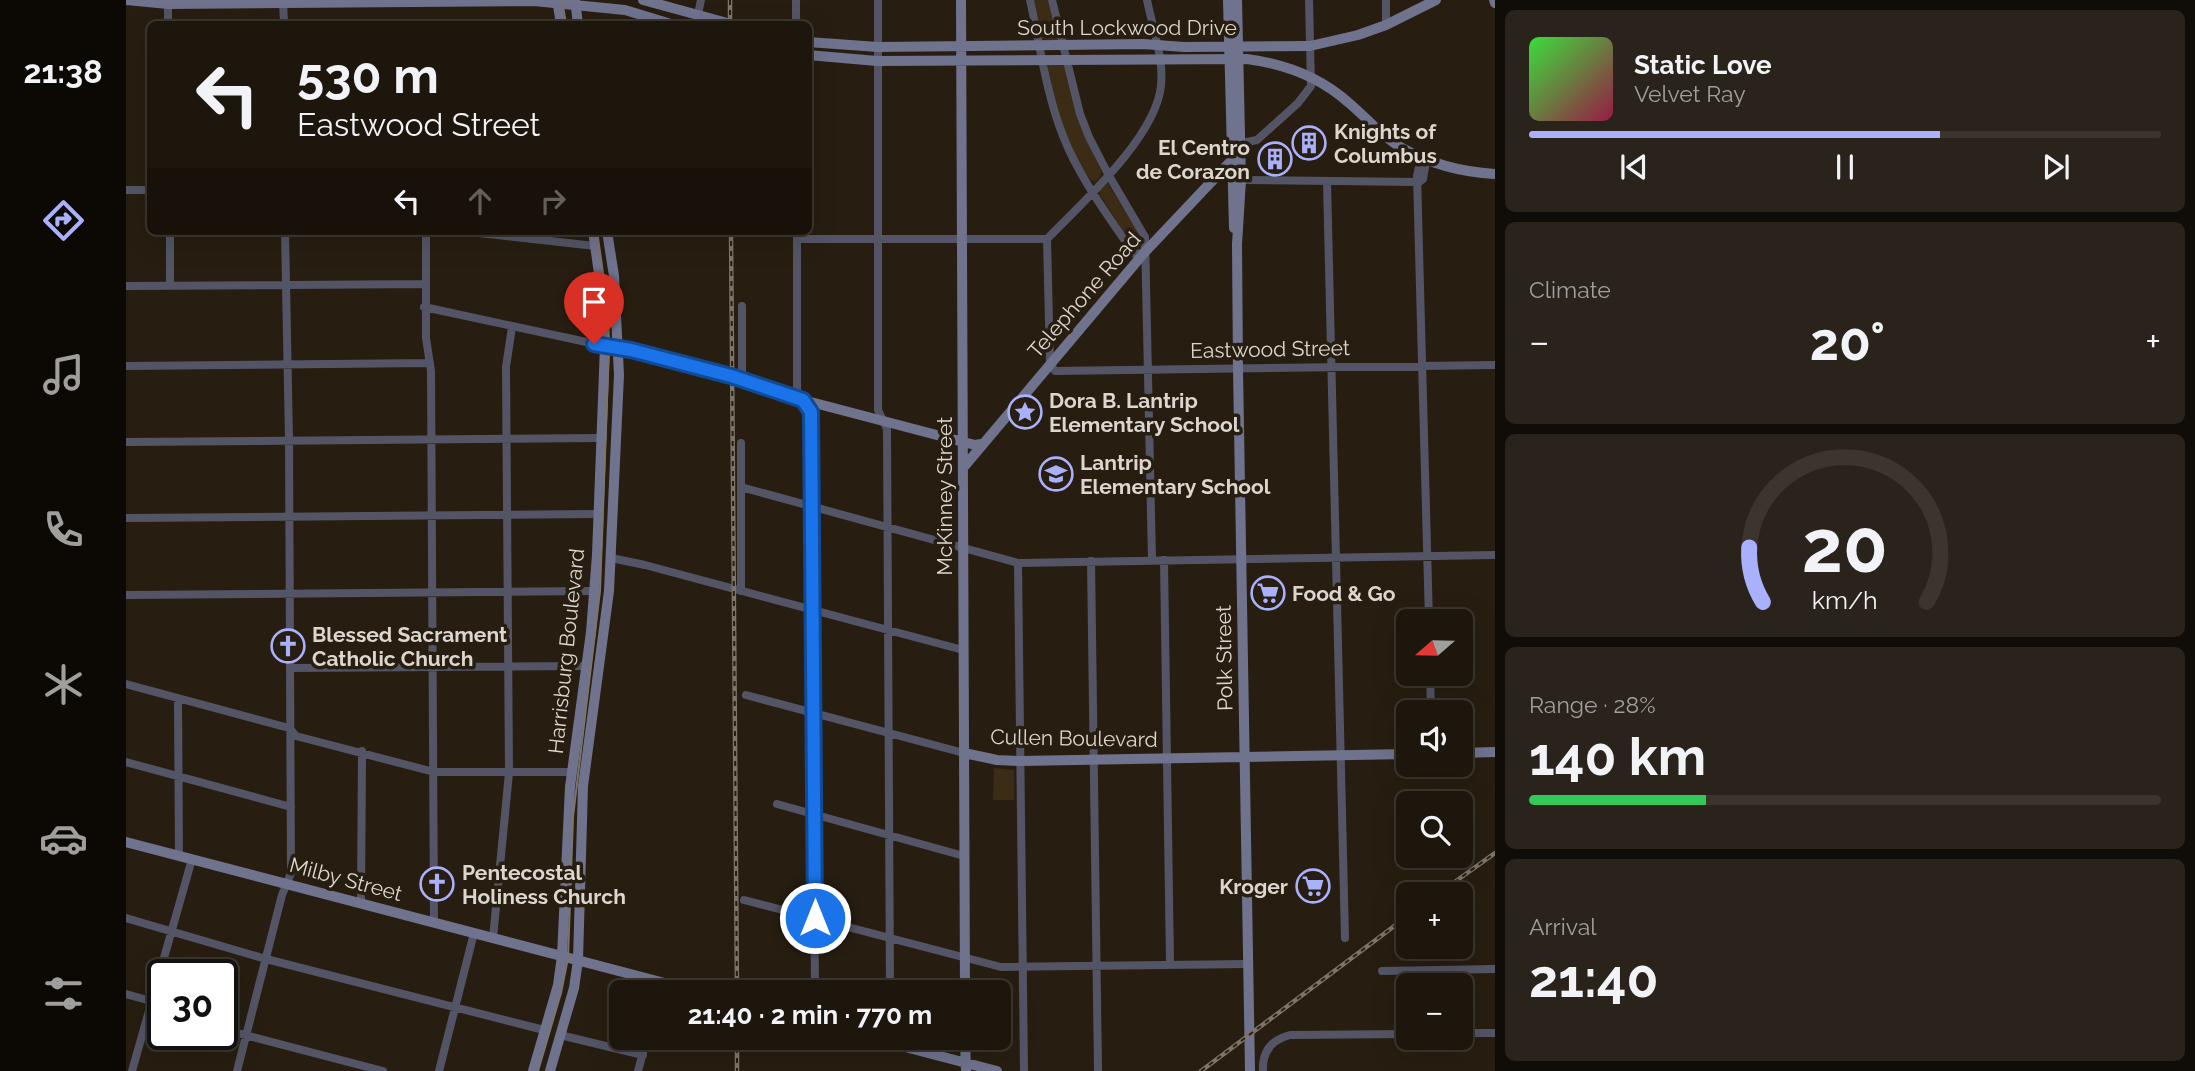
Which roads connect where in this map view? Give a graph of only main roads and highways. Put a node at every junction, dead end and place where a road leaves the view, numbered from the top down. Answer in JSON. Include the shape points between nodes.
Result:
{"nodes":[{"id":1,"x":127,"y":0,"type":"edge"},
{"id":2,"x":643,"y":0,"type":"edge"},
{"id":3,"x":961,"y":0,"type":"edge"},
{"id":4,"x":1228,"y":0,"type":"edge"},
{"id":5,"x":1237,"y":0,"type":"edge"},
{"id":6,"x":1436,"y":0,"type":"edge"},
{"id":7,"x":375,"y":1,"type":"edge"},
{"id":8,"x":465,"y":1,"type":"edge"},
{"id":9,"x":557,"y":1,"type":"edge"},
{"id":10,"x":168,"y":2,"type":"edge"},
{"id":11,"x":284,"y":2,"type":"edge"},
{"id":12,"x":575,"y":2,"type":"edge"},
{"id":13,"x":697,"y":20,"type":"edge"},
{"id":14,"x":560,"y":21,"type":"edge"},
{"id":15,"x":578,"y":21,"type":"edge"},
{"id":16,"x":661,"y":21,"type":"edge"},
{"id":17,"x":812,"y":42,"type":"edge"},
{"id":18,"x":961,"y":46,"type":"junction"},
{"id":19,"x":1233,"y":47,"type":"junction"},
{"id":20,"x":812,"y":55,"type":"edge"},
{"id":21,"x":961,"y":60,"type":"junction"},
{"id":22,"x":1233,"y":61,"type":"junction"},
{"id":23,"x":1236,"y":144,"type":"junction"},
{"id":24,"x":1231,"y":161,"type":"junction"},
{"id":25,"x":1495,"y":174,"type":"edge"},
{"id":26,"x":1236,"y":180,"type":"junction"},
{"id":27,"x":1211,"y":183,"type":"junction"},
{"id":28,"x":594,"y":235,"type":"edge"},
{"id":29,"x":608,"y":235,"type":"edge"},
{"id":30,"x":605,"y":346,"type":"junction"},
{"id":31,"x":619,"y":348,"type":"junction"},
{"id":32,"x":962,"y":441,"type":"junction"},
{"id":33,"x":981,"y":444,"type":"junction"},
{"id":34,"x":963,"y":468,"type":"junction"},
{"id":35,"x":1495,"y":752,"type":"edge"},
{"id":36,"x":964,"y":753,"type":"junction"},
{"id":37,"x":1473,"y":753,"type":"edge"},
{"id":38,"x":1396,"y":754,"type":"edge"},
{"id":39,"x":1245,"y":757,"type":"junction"},
{"id":40,"x":126,"y":842,"type":"edge"},
{"id":41,"x":562,"y":956,"type":"junction"},
{"id":42,"x":578,"y":960,"type":"junction"},
{"id":43,"x":639,"y":980,"type":"edge"},
{"id":44,"x":965,"y":980,"type":"edge"},
{"id":45,"x":918,"y":1050,"type":"edge"},
{"id":46,"x":966,"y":1067,"type":"edge"},
{"id":47,"x":533,"y":1071,"type":"edge"},
{"id":48,"x":551,"y":1071,"type":"edge"},
{"id":49,"x":997,"y":1071,"type":"edge"},
{"id":50,"x":1250,"y":1071,"type":"edge"}],
"edges":[{"from":1,"to":10,"type":"main road"},
{"from":2,"to":13,"type":"main road"},
{"from":3,"to":18,"type":"main road","name":"McKinney Street"},
{"from":4,"to":19,"type":"main road","name":"Polk Street"},
{"from":5,"to":19,"type":"main road","name":"Polk Street"},
{"from":6,"to":19,"type":"main road","name":"South Lockwood Drive","via":[[1358,35],[1310,46]]},
{"from":7,"to":8,"type":"main road"},
{"from":7,"to":11,"type":"main road"},
{"from":8,"to":9,"type":"main road"},
{"from":9,"to":12,"type":"main road"},
{"from":9,"to":14,"type":"main road"},
{"from":10,"to":11,"type":"main road"},
{"from":12,"to":15,"type":"main road"},
{"from":12,"to":16,"type":"main road"},
{"from":17,"to":18,"type":"main road","name":"South Lockwood Drive"},
{"from":18,"to":19,"type":"main road","name":"South Lockwood Drive"},
{"from":18,"to":21,"type":"main road","name":"McKinney Street"},
{"from":19,"to":22,"type":"main road","name":"Polk Street"},
{"from":20,"to":21,"type":"main road","name":"South Lockwood Drive","via":[[877,61]]},
{"from":21,"to":22,"type":"main road","name":"South Lockwood Drive"},
{"from":21,"to":32,"type":"main road","name":"McKinney Street"},
{"from":22,"to":23,"type":"main road","name":"Polk Street"},
{"from":22,"to":25,"type":"main road","name":"South Lockwood Drive","via":[[1276,63],[1311,77],[1348,101],[1391,141],[1426,161]]},
{"from":23,"to":24,"type":"main road","name":"Polk Street"},
{"from":23,"to":26,"type":"main road","name":"Polk Street"},
{"from":24,"to":26,"type":"main road","name":"Polk Street"},
{"from":24,"to":27,"type":"main road","name":"Telephone Road"},
{"from":26,"to":27,"type":"main road"},
{"from":26,"to":39,"type":"main road","name":"Polk Street","via":[[1232,213],[1237,244]]},
{"from":27,"to":33,"type":"main road","name":"Telephone Road","via":[[1144,253]]},
{"from":28,"to":30,"type":"main road","name":"Harrisburg Boulevard"},
{"from":29,"to":31,"type":"main road","name":"Harrisburg Boulevard"},
{"from":30,"to":31,"type":"main road"},
{"from":30,"to":41,"type":"main road","name":"Harrisburg Boulevard","via":[[594,591],[572,772]]},
{"from":31,"to":32,"type":"main road"},
{"from":31,"to":42,"type":"main road","name":"Harrisburg Boulevard","via":[[605,632],[583,786]]},
{"from":32,"to":33,"type":"main road"},
{"from":32,"to":34,"type":"main road","name":"McKinney Street"},
{"from":33,"to":34,"type":"main road","name":"Telephone Road"},
{"from":34,"to":36,"type":"main road","name":"McKinney Street"},
{"from":35,"to":37,"type":"main road"},
{"from":36,"to":39,"type":"main road","name":"Cullen Boulevard","via":[[1020,761]]},
{"from":36,"to":44,"type":"main road","name":"McKinney Street"},
{"from":38,"to":39,"type":"main road","name":"Cullen Boulevard"},
{"from":39,"to":50,"type":"main road","name":"Polk Street"},
{"from":40,"to":41,"type":"main road","name":"Milby Street"},
{"from":41,"to":42,"type":"main road","name":"Milby Street"},
{"from":41,"to":47,"type":"main road","name":"Harrisburg Boulevard"},
{"from":42,"to":43,"type":"main road","name":"Milby Street"},
{"from":42,"to":48,"type":"main road","name":"Harrisburg Boulevard"},
{"from":45,"to":46,"type":"main road"},
{"from":46,"to":49,"type":"main road"}]}
